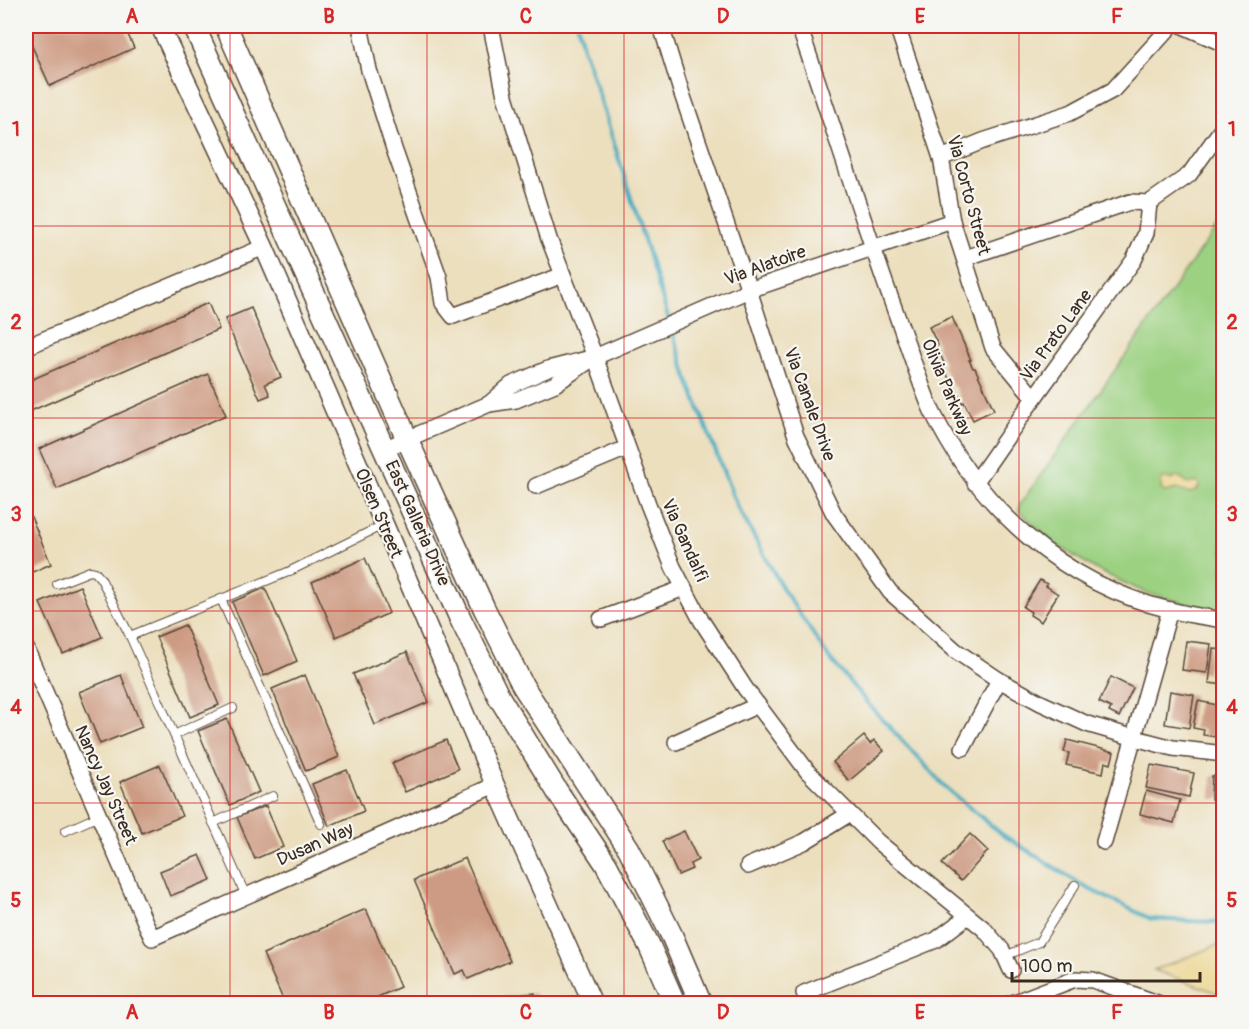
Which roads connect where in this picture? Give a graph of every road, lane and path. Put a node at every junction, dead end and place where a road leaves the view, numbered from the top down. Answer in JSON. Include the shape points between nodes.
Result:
{"nodes":[{"id":1,"x":160,"y":26,"type":"edge"},
{"id":2,"x":194,"y":26,"type":"edge"},
{"id":3,"x":226,"y":26,"type":"edge"},
{"id":4,"x":360,"y":26,"type":"edge"},
{"id":5,"x":491,"y":26,"type":"edge"},
{"id":6,"x":661,"y":26,"type":"edge"},
{"id":7,"x":799,"y":26,"type":"edge"},
{"id":8,"x":897,"y":26,"type":"edge"},
{"id":9,"x":1171,"y":26,"type":"edge"},
{"id":10,"x":1183,"y":26,"type":"edge"},
{"id":11,"x":1224,"y":44,"type":"edge"},
{"id":12,"x":1224,"y":126,"type":"edge"},
{"id":13,"x":940,"y":158,"type":"junction"},
{"id":14,"x":1149,"y":202,"type":"junction"},
{"id":15,"x":952,"y":221,"type":"junction"},
{"id":16,"x":264,"y":247,"type":"junction"},
{"id":17,"x":873,"y":248,"type":"junction"},
{"id":18,"x":964,"y":258,"type":"junction"},
{"id":19,"x":563,"y":275,"type":"junction"},
{"id":20,"x":749,"y":290,"type":"junction"},
{"id":21,"x":26,"y":347,"type":"edge"},
{"id":22,"x":595,"y":357,"type":"junction"},
{"id":23,"x":1034,"y":398,"type":"junction"},
{"id":24,"x":407,"y":439,"type":"junction"},
{"id":25,"x":627,"y":448,"type":"junction"},
{"id":26,"x":384,"y":449,"type":"junction"},
{"id":27,"x":975,"y":483,"type":"junction"},
{"id":28,"x":536,"y":486,"type":"dead end"},
{"id":29,"x":384,"y":524,"type":"junction"},
{"id":30,"x":57,"y":584,"type":"dead end"},
{"id":31,"x":684,"y":588,"type":"junction"},
{"id":32,"x":221,"y":599,"type":"junction"},
{"id":33,"x":1170,"y":610,"type":"junction"},
{"id":34,"x":601,"y":619,"type":"dead end"},
{"id":35,"x":1224,"y":620,"type":"edge"},
{"id":36,"x":130,"y":636,"type":"junction"},
{"id":37,"x":27,"y":658,"type":"edge"},
{"id":38,"x":999,"y":680,"type":"junction"},
{"id":39,"x":758,"y":705,"type":"junction"},
{"id":40,"x":233,"y":708,"type":"dead end"},
{"id":41,"x":174,"y":735,"type":"junction"},
{"id":42,"x":1135,"y":738,"type":"junction"},
{"id":43,"x":676,"y":742,"type":"dead end"},
{"id":44,"x":963,"y":748,"type":"dead end"},
{"id":45,"x":1224,"y":754,"type":"edge"},
{"id":46,"x":495,"y":785,"type":"junction"},
{"id":47,"x":273,"y":796,"type":"dead end"},
{"id":48,"x":849,"y":814,"type":"junction"},
{"id":49,"x":99,"y":816,"type":"junction"},
{"id":50,"x":213,"y":823,"type":"junction"},
{"id":51,"x":321,"y":824,"type":"dead end"},
{"id":52,"x":65,"y":831,"type":"dead end"},
{"id":53,"x":1104,"y":842,"type":"dead end"},
{"id":54,"x":748,"y":866,"type":"dead end"},
{"id":55,"x":1075,"y":885,"type":"dead end"},
{"id":56,"x":246,"y":896,"type":"junction"},
{"id":57,"x":968,"y":916,"type":"junction"},
{"id":58,"x":152,"y":938,"type":"joint"},
{"id":59,"x":1008,"y":963,"type":"joint"},
{"id":60,"x":663,"y":975,"type":"junction"},
{"id":61,"x":804,"y":993,"type":"dead end"},
{"id":62,"x":592,"y":1004,"type":"edge"},
{"id":63,"x":675,"y":1004,"type":"edge"},
{"id":64,"x":686,"y":1004,"type":"edge"},
{"id":65,"x":701,"y":1004,"type":"edge"},
{"id":66,"x":1010,"y":1004,"type":"edge"},
{"id":67,"x":1160,"y":1004,"type":"edge"}],
"edges":[{"from":1,"to":16,"type":"street","name":"Olsen Street"},
{"from":2,"to":26,"type":"main road","name":"East Galleria Drive"},
{"from":3,"to":24,"type":"main road","name":"East Galleria Drive"},
{"from":4,"to":19,"type":"street","via":[[369,70],[438,277],[443,303],[453,316]]},
{"from":5,"to":19,"type":"street","name":"Via Gandalfi","via":[[505,96]]},
{"from":6,"to":20,"type":"street","name":"Via Canale Drive"},
{"from":7,"to":17,"type":"street","name":"Olivia Parkway"},
{"from":8,"to":13,"type":"street","name":"Via Corto Street"},
{"from":9,"to":13,"type":"street","via":[[1113,90],[1070,113]]},
{"from":10,"to":11,"type":"street"},
{"from":12,"to":14,"type":"street","via":[[1189,175]]},
{"from":13,"to":15,"type":"street","name":"Via Corto Street"},
{"from":14,"to":18,"type":"street","via":[[1130,201]]},
{"from":14,"to":23,"type":"street","name":"Via Prato Lane","via":[[1146,232],[1134,261]]},
{"from":15,"to":17,"type":"street","name":"Via Alatoire"},
{"from":15,"to":18,"type":"street","name":"Via Corto Street"},
{"from":16,"to":21,"type":"street"},
{"from":16,"to":29,"type":"street","name":"Olsen Street"},
{"from":17,"to":20,"type":"street","name":"Via Alatoire"},
{"from":17,"to":27,"type":"street","name":"Olivia Parkway","via":[[928,401],[953,451]]},
{"from":18,"to":23,"type":"street","name":"Via Corto Street","via":[[993,348]]},
{"from":19,"to":22,"type":"street","name":"Via Gandalfi"},
{"from":20,"to":22,"type":"street","name":"Via Alatoire"},
{"from":20,"to":38,"type":"street","name":"Via Canale Drive","via":[[796,436],[834,514],[890,592],[956,651]]},
{"from":22,"to":24,"type":"street","name":"Via Alatoire","via":[[555,384],[516,400],[489,404]]},
{"from":22,"to":25,"type":"street","name":"Via Gandalfi"},
{"from":23,"to":27,"type":"street","name":"Via Prato Lane"},
{"from":24,"to":26,"type":"street","name":"Via Alatoire"},
{"from":24,"to":65,"type":"main road","name":"East Galleria Drive","via":[[523,686],[628,849]]},
{"from":25,"to":28,"type":"street"},
{"from":25,"to":31,"type":"street","name":"Via Gandalfi"},
{"from":26,"to":60,"type":"main road","name":"East Galleria Drive","via":[[499,697],[606,864]]},
{"from":27,"to":33,"type":"street","name":"Olivia Parkway","via":[[1013,524],[1062,563],[1124,595]]},
{"from":29,"to":32,"type":"lane","via":[[288,572]]},
{"from":29,"to":46,"type":"street","name":"Olsen Street"},
{"from":30,"to":36,"type":"lane","via":[[95,572]]},
{"from":31,"to":34,"type":"street"},
{"from":31,"to":39,"type":"street","name":"Via Gandalfi"},
{"from":32,"to":36,"type":"lane"},
{"from":32,"to":51,"type":"lane"},
{"from":33,"to":35,"type":"street","name":"Olivia Parkway"},
{"from":33,"to":42,"type":"street"},
{"from":36,"to":41,"type":"lane"},
{"from":37,"to":49,"type":"street","name":"Nancy Jay Street"},
{"from":38,"to":42,"type":"street","name":"Via Canale Drive","via":[[1087,724]]},
{"from":38,"to":44,"type":"street"},
{"from":39,"to":43,"type":"street"},
{"from":39,"to":48,"type":"street","name":"Via Gandalfi","via":[[808,772]]},
{"from":40,"to":41,"type":"lane"},
{"from":41,"to":50,"type":"lane"},
{"from":42,"to":45,"type":"street","name":"Via Canale Drive","via":[[1173,748]]},
{"from":42,"to":53,"type":"street"},
{"from":46,"to":56,"type":"street","name":"Dusan Way"},
{"from":46,"to":62,"type":"street","name":"Olsen Street"},
{"from":47,"to":50,"type":"lane"},
{"from":48,"to":54,"type":"street","via":[[804,842]]},
{"from":48,"to":57,"type":"street","name":"Via Gandalfi"},
{"from":49,"to":52,"type":"lane"},
{"from":49,"to":58,"type":"street","name":"Nancy Jay Street"},
{"from":50,"to":56,"type":"lane"},
{"from":55,"to":59,"type":"lane","via":[[1039,942]]},
{"from":56,"to":58,"type":"street","name":"Dusan Way"},
{"from":57,"to":59,"type":"street","name":"Via Gandalfi","via":[[1002,950]]},
{"from":57,"to":61,"type":"street","via":[[936,940]]},
{"from":60,"to":63,"type":"main road","name":"East Galleria Drive"},
{"from":60,"to":64,"type":"main road","via":[[678,987]]},
{"from":66,"to":67,"type":"street","via":[[1075,979],[1093,980]]}]}
